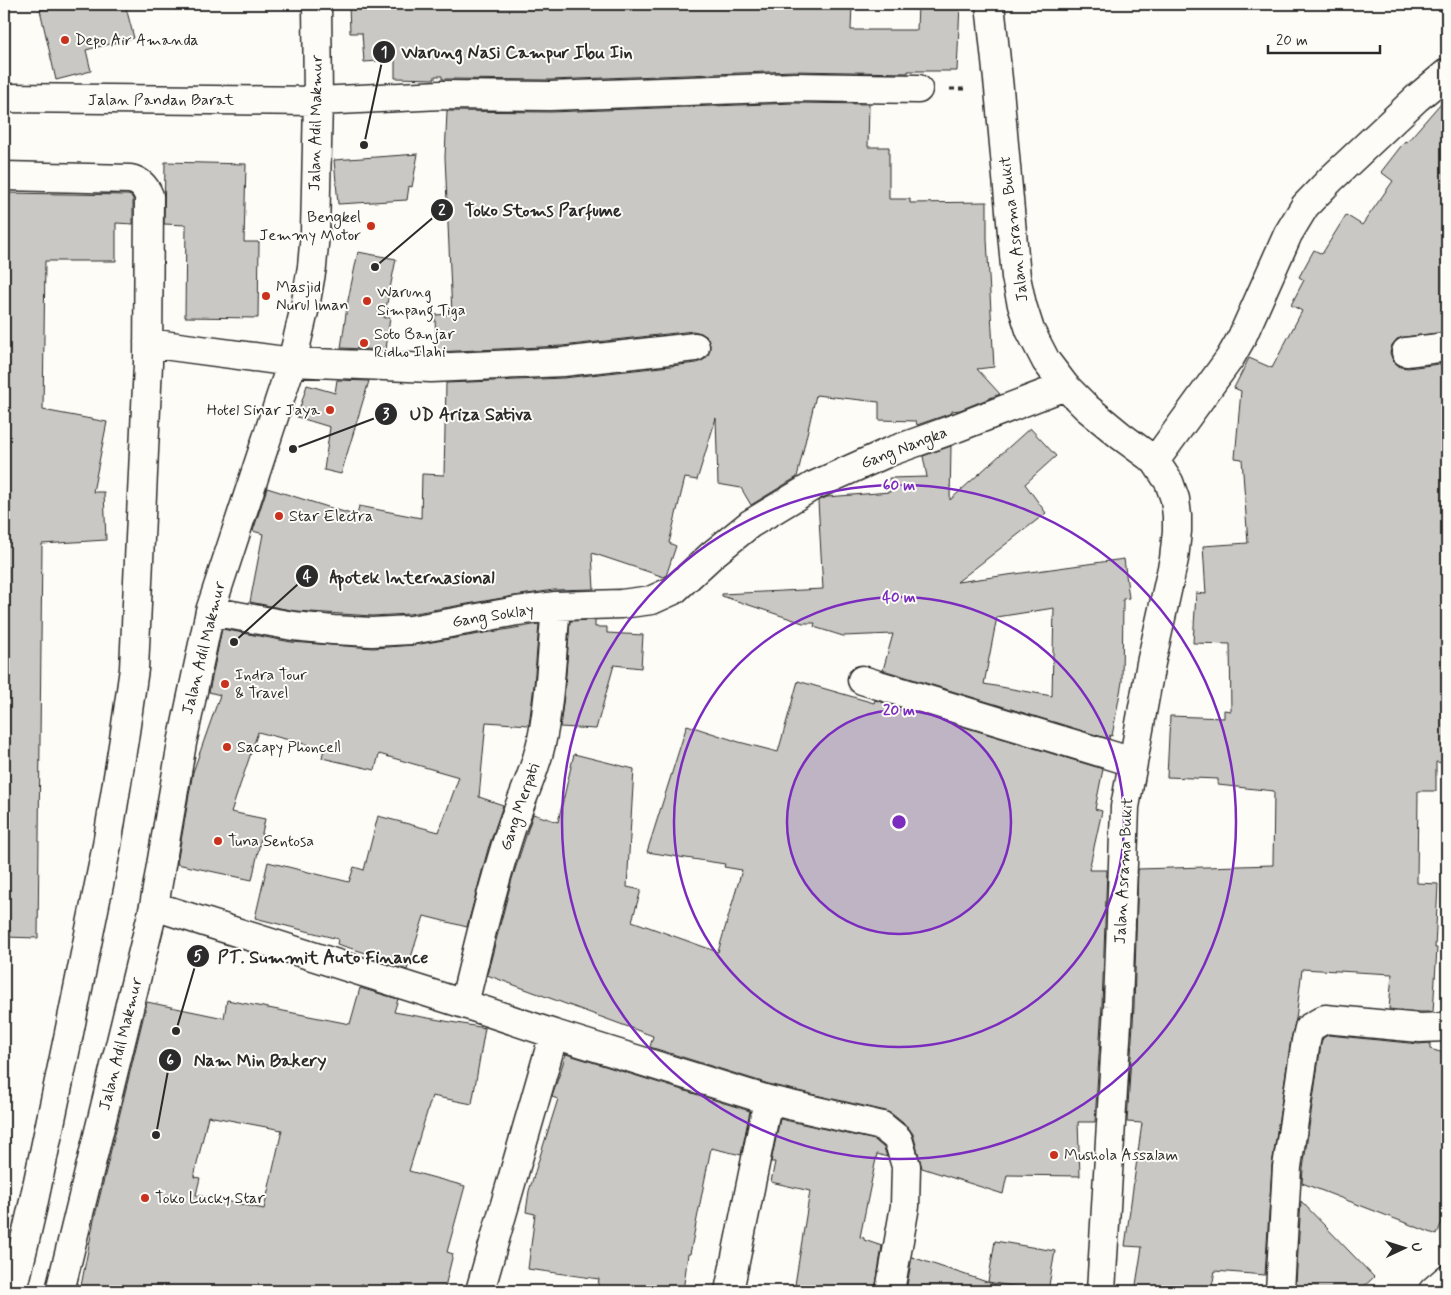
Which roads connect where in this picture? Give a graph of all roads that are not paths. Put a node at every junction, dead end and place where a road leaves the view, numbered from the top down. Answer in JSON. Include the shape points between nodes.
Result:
{"nodes":[{"id":1,"x":317,"y":4,"type":"edge"},
{"id":2,"x":990,"y":4,"type":"edge"},
{"id":3,"x":1447,"y":73,"type":"edge"},
{"id":4,"x":918,"y":89,"type":"road end"},
{"id":5,"x":4,"y":98,"type":"edge"},
{"id":6,"x":318,"y":101,"type":"junction"},
{"id":7,"x":4,"y":176,"type":"edge"},
{"id":8,"x":148,"y":343,"type":"junction"},
{"id":9,"x":695,"y":347,"type":"dead end"},
{"id":10,"x":1447,"y":348,"type":"edge"},
{"id":11,"x":1406,"y":352,"type":"dead end"},
{"id":12,"x":292,"y":362,"type":"junction"},
{"id":13,"x":1065,"y":386,"type":"junction"},
{"id":14,"x":1155,"y":461,"type":"junction"},
{"id":15,"x":750,"y":524,"type":"joint"},
{"id":16,"x":556,"y":606,"type":"junction"},
{"id":17,"x":210,"y":611,"type":"junction"},
{"id":18,"x":862,"y":680,"type":"dead end"},
{"id":19,"x":1133,"y":762,"type":"junction"},
{"id":20,"x":154,"y":906,"type":"junction"},
{"id":21,"x":464,"y":1004,"type":"junction"},
{"id":22,"x":1447,"y":1025,"type":"edge"},
{"id":23,"x":554,"y":1034,"type":"junction"},
{"id":24,"x":768,"y":1100,"type":"junction"},
{"id":25,"x":1447,"y":1279,"type":"edge"},
{"id":26,"x":5,"y":1291,"type":"edge"},
{"id":27,"x":60,"y":1291,"type":"edge"},
{"id":28,"x":480,"y":1291,"type":"edge"},
{"id":29,"x":729,"y":1291,"type":"edge"},
{"id":30,"x":890,"y":1291,"type":"edge"},
{"id":31,"x":1101,"y":1291,"type":"edge"},
{"id":32,"x":1280,"y":1291,"type":"edge"},
{"id":33,"x":1433,"y":1291,"type":"edge"}],
"edges":[{"from":1,"to":6,"type":"street","name":"Jalan Adil Makmur"},
{"from":2,"to":13,"type":"street","name":"Jalan Asrama Bukit","via":[[1016,277],[1030,330]]},
{"from":3,"to":14,"type":"street","via":[[1338,172],[1306,206],[1288,234],[1230,358]]},
{"from":4,"to":6,"type":"street","name":"Jalan Pandan Barat","via":[[795,87]]},
{"from":5,"to":6,"type":"street","name":"Jalan Pandan Barat"},
{"from":6,"to":12,"type":"street","name":"Jalan Adil Makmur","via":[[312,266]]},
{"from":7,"to":8,"type":"street","via":[[130,179],[143,184],[149,196]]},
{"from":8,"to":12,"type":"street"},
{"from":8,"to":26,"type":"street","via":[[134,659],[124,739],[105,854],[32,1210],[16,1278]]},
{"from":9,"to":12,"type":"street","via":[[563,362],[431,368]]},
{"from":10,"to":11,"type":"street"},
{"from":12,"to":17,"type":"street","name":"Jalan Adil Makmur"},
{"from":13,"to":14,"type":"street","name":"Jalan Asrama Bukit","via":[[1087,408]]},
{"from":13,"to":15,"type":"street","name":"Gang Nangka","via":[[870,460],[813,486]]},
{"from":14,"to":19,"type":"street","name":"Jalan Asrama Bukit","via":[[1169,482],[1175,499],[1177,531]]},
{"from":15,"to":16,"type":"street","name":"Gang Soklay","via":[[664,596],[621,604]]},
{"from":16,"to":17,"type":"street","name":"Gang Soklay","via":[[411,630],[372,632],[293,626]]},
{"from":16,"to":21,"type":"street","name":"Gang Merpati","via":[[543,736],[487,908]]},
{"from":17,"to":20,"type":"street","name":"Jalan Adil Makmur","via":[[182,743]]},
{"from":18,"to":19,"type":"street"},
{"from":19,"to":31,"type":"street","name":"Jalan Asrama Bukit","via":[[1125,807],[1118,1006]]},
{"from":20,"to":21,"type":"street"},
{"from":20,"to":27,"type":"street","name":"Jalan Adil Makmur"},
{"from":21,"to":23,"type":"street"},
{"from":22,"to":32,"type":"street","via":[[1420,1028],[1325,1019],[1309,1028],[1287,1167]]},
{"from":23,"to":24,"type":"street"},
{"from":23,"to":28,"type":"street"},
{"from":24,"to":29,"type":"street"},
{"from":24,"to":30,"type":"street","via":[[882,1126],[898,1139],[906,1166],[905,1206]]},
{"from":25,"to":33,"type":"street"}]}
